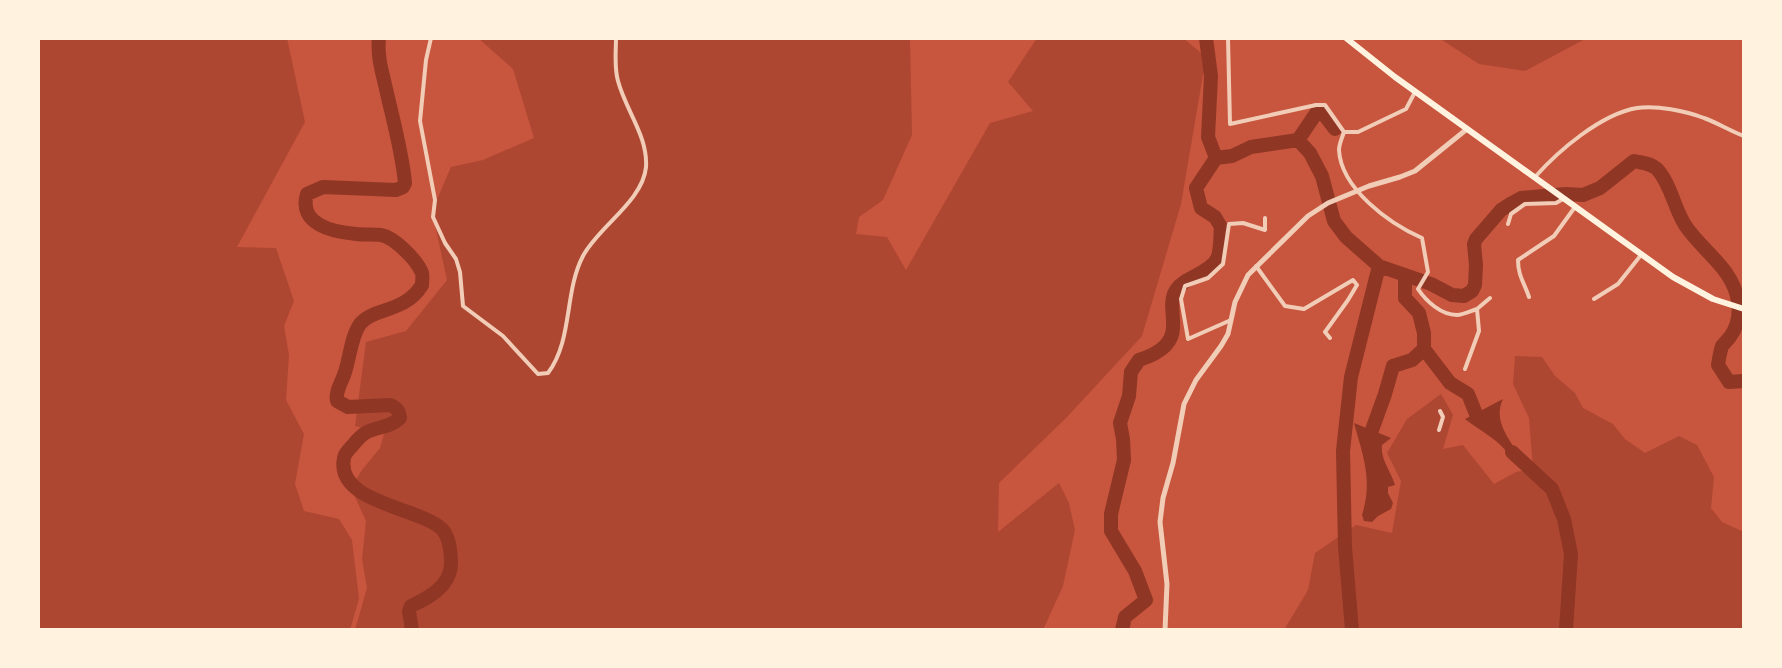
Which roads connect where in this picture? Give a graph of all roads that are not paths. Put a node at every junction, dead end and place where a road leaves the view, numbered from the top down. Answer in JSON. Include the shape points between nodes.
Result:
{"nodes":[{"id":1,"x":431,"y":38,"type":"edge"},
{"id":2,"x":616,"y":38,"type":"edge"},
{"id":3,"x":1228,"y":38,"type":"edge"},
{"id":4,"x":1346,"y":38,"type":"edge"},
{"id":5,"x":1416,"y":92,"type":"junction"},
{"id":6,"x":1467,"y":129,"type":"junction"},
{"id":7,"x":1344,"y":132,"type":"junction"},
{"id":8,"x":1744,"y":136,"type":"edge"},
{"id":9,"x":1534,"y":178,"type":"junction"},
{"id":10,"x":1356,"y":191,"type":"junction"},
{"id":11,"x":1563,"y":199,"type":"junction"},
{"id":12,"x":1575,"y":207,"type":"junction"},
{"id":13,"x":1265,"y":218,"type":"dead end"},
{"id":14,"x":1508,"y":224,"type":"dead end"},
{"id":15,"x":1641,"y":255,"type":"junction"},
{"id":16,"x":1256,"y":266,"type":"junction"},
{"id":17,"x":1529,"y":297,"type":"dead end"},
{"id":18,"x":1490,"y":298,"type":"dead end"},
{"id":19,"x":1594,"y":299,"type":"dead end"},
{"id":20,"x":1477,"y":309,"type":"junction"},
{"id":21,"x":1744,"y":309,"type":"edge"},
{"id":22,"x":1231,"y":320,"type":"junction"},
{"id":23,"x":1330,"y":338,"type":"dead end"},
{"id":24,"x":1465,"y":369,"type":"dead end"},
{"id":25,"x":1440,"y":411,"type":"dead end"},
{"id":26,"x":1439,"y":430,"type":"dead end"},
{"id":27,"x":1165,"y":630,"type":"edge"}],
"edges":[{"from":1,"to":2,"type":"street","via":[[420,121],[435,200],[433,217],[456,259],[463,306],[503,336],[538,374],[548,373],[554,365],[582,257],[632,197],[646,171],[646,147],[617,78]]},
{"from":3,"to":7,"type":"street","via":[[1230,124],[1325,105]]},
{"from":4,"to":5,"type":"main road"},
{"from":5,"to":6,"type":"main road"},
{"from":5,"to":7,"type":"street","via":[[1406,109],[1358,132]]},
{"from":6,"to":9,"type":"main road"},
{"from":6,"to":10,"type":"street","via":[[1415,171]]},
{"from":7,"to":10,"type":"street","via":[[1339,147],[1342,163]]},
{"from":8,"to":9,"type":"street","via":[[1675,110],[1637,108],[1594,126]]},
{"from":9,"to":11,"type":"main road"},
{"from":10,"to":16,"type":"street","via":[[1308,216]]},
{"from":10,"to":20,"type":"street","via":[[1405,231],[1422,238],[1428,272],[1418,289],[1424,297],[1457,315]]},
{"from":11,"to":12,"type":"main road"},
{"from":11,"to":14,"type":"street","via":[[1525,204],[1511,214]]},
{"from":12,"to":15,"type":"main road"},
{"from":12,"to":17,"type":"street","via":[[1554,236],[1518,260]]},
{"from":13,"to":22,"type":"street","via":[[1265,230],[1229,224],[1223,264],[1208,278],[1185,286],[1181,299],[1188,339]]},
{"from":15,"to":19,"type":"street","via":[[1618,284]]},
{"from":15,"to":21,"type":"main road","via":[[1694,290]]},
{"from":16,"to":22,"type":"street"},
{"from":16,"to":23,"type":"street","via":[[1285,306],[1292,308],[1304,309],[1353,280],[1357,285],[1325,332]]},
{"from":18,"to":20,"type":"street"},
{"from":20,"to":24,"type":"street","via":[[1479,331]]},
{"from":22,"to":27,"type":"street","via":[[1221,346],[1186,396],[1163,498]]},
{"from":25,"to":26,"type":"street"}]}
